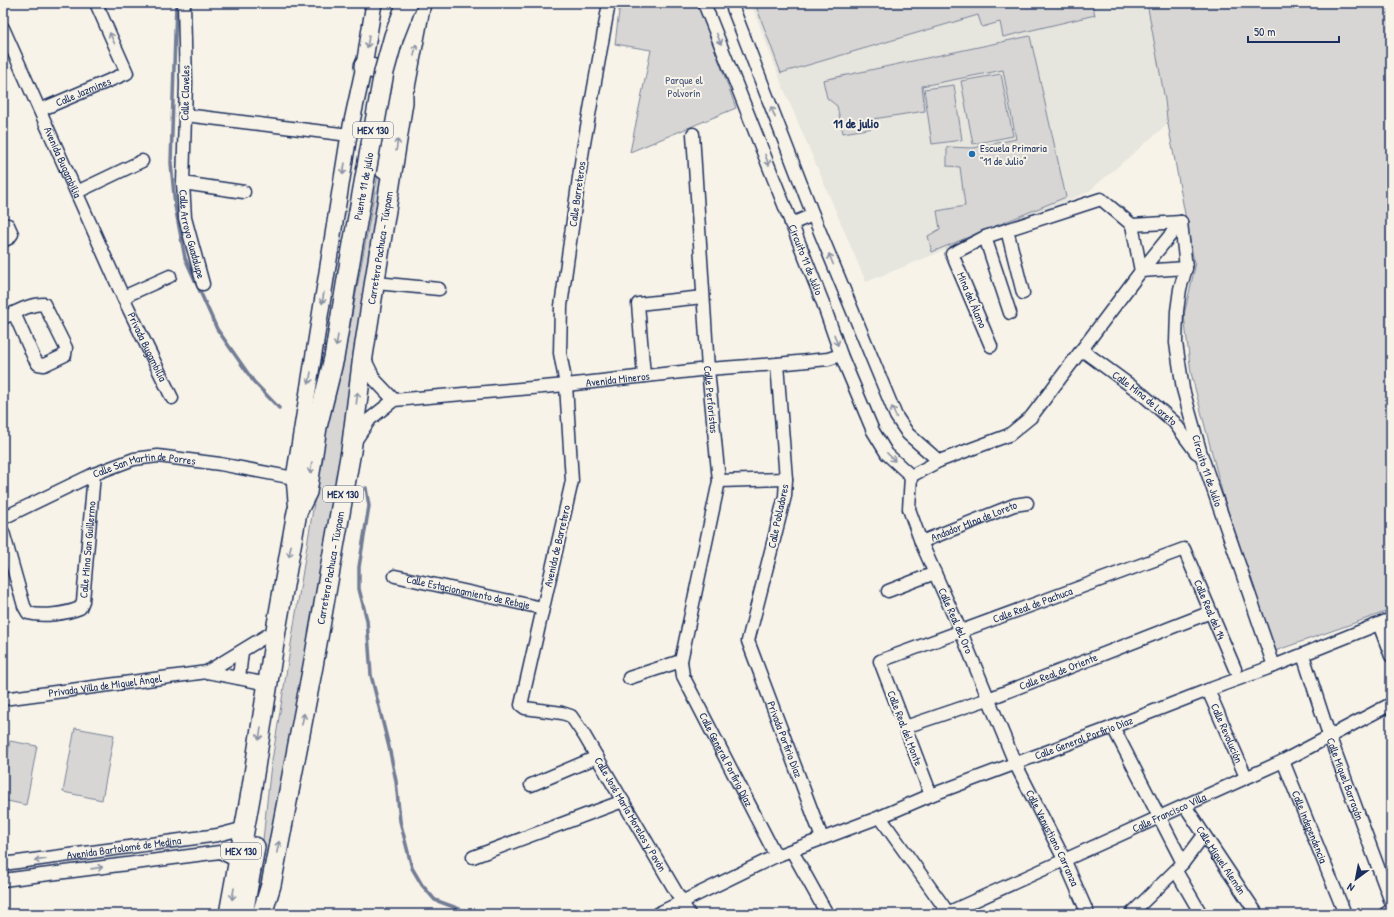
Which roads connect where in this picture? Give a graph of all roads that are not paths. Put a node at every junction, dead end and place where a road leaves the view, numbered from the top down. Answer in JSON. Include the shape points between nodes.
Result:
{"nodes":[{"id":1,"x":96,"y":3,"type":"edge"},
{"id":2,"x":184,"y":3,"type":"edge"},
{"id":3,"x":374,"y":3,"type":"edge"},
{"id":4,"x":400,"y":3,"type":"edge"},
{"id":5,"x":407,"y":3,"type":"edge"},
{"id":6,"x":423,"y":3,"type":"edge"},
{"id":7,"x":609,"y":3,"type":"edge"},
{"id":8,"x":704,"y":3,"type":"edge"},
{"id":9,"x":731,"y":3,"type":"edge"},
{"id":10,"x":3,"y":28,"type":"edge"},
{"id":11,"x":364,"y":66,"type":"junction"},
{"id":12,"x":403,"y":102,"type":"junction"},
{"id":13,"x":40,"y":110,"type":"junction"},
{"id":14,"x":185,"y":115,"type":"junction"},
{"id":15,"x":693,"y":134,"type":"dead end"},
{"id":16,"x":349,"y":136,"type":"junction"},
{"id":17,"x":142,"y":161,"type":"dead end"},
{"id":18,"x":183,"y":183,"type":"junction"},
{"id":19,"x":77,"y":192,"type":"junction"},
{"id":20,"x":244,"y":192,"type":"dead end"},
{"id":21,"x":385,"y":214,"type":"junction"},
{"id":22,"x":813,"y":215,"type":"junction"},
{"id":23,"x":1181,"y":222,"type":"junction"},
{"id":24,"x":3,"y":224,"type":"edge"},
{"id":25,"x":791,"y":224,"type":"junction"},
{"id":26,"x":1132,"y":225,"type":"junction"},
{"id":27,"x":1007,"y":230,"type":"junction"},
{"id":28,"x":985,"y":237,"type":"junction"},
{"id":29,"x":3,"y":241,"type":"edge"},
{"id":30,"x":1186,"y":268,"type":"junction"},
{"id":31,"x":1141,"y":272,"type":"junction"},
{"id":32,"x":170,"y":276,"type":"dead end"},
{"id":33,"x":376,"y":283,"type":"junction"},
{"id":34,"x":203,"y":284,"type":"dead end"},
{"id":35,"x":439,"y":289,"type":"dead end"},
{"id":36,"x":1023,"y":293,"type":"dead end"},
{"id":37,"x":123,"y":297,"type":"junction"},
{"id":38,"x":703,"y":297,"type":"junction"},
{"id":39,"x":1010,"y":313,"type":"dead end"},
{"id":40,"x":8,"y":315,"type":"edge"},
{"id":41,"x":991,"y":346,"type":"dead end"},
{"id":42,"x":1082,"y":350,"type":"junction"},
{"id":43,"x":841,"y":355,"type":"junction"},
{"id":44,"x":363,"y":356,"type":"junction"},
{"id":45,"x":777,"y":364,"type":"junction"},
{"id":46,"x":708,"y":369,"type":"junction"},
{"id":47,"x":644,"y":376,"type":"junction"},
{"id":48,"x":566,"y":386,"type":"junction"},
{"id":49,"x":172,"y":398,"type":"dead end"},
{"id":50,"x":394,"y":400,"type":"junction"},
{"id":51,"x":350,"y":451,"type":"junction"},
{"id":52,"x":1201,"y":454,"type":"junction"},
{"id":53,"x":939,"y":460,"type":"junction"},
{"id":54,"x":94,"y":474,"type":"junction"},
{"id":55,"x":911,"y":476,"type":"junction"},
{"id":56,"x":294,"y":478,"type":"junction"},
{"id":57,"x":786,"y":479,"type":"junction"},
{"id":58,"x":719,"y":481,"type":"junction"},
{"id":59,"x":1027,"y":503,"type":"dead end"},
{"id":60,"x":297,"y":512,"type":"junction"},
{"id":61,"x":3,"y":518,"type":"edge"},
{"id":62,"x":3,"y":532,"type":"edge"},
{"id":63,"x":921,"y":542,"type":"junction"},
{"id":64,"x":1184,"y":549,"type":"joint"},
{"id":65,"x":935,"y":572,"type":"junction"},
{"id":66,"x":394,"y":576,"type":"dead end"},
{"id":67,"x":888,"y":591,"type":"dead end"},
{"id":68,"x":542,"y":608,"type":"junction"},
{"id":69,"x":1211,"y":612,"type":"junction"},
{"id":70,"x":1391,"y":619,"type":"edge"},
{"id":71,"x":1379,"y":624,"type":"junction"},
{"id":72,"x":276,"y":630,"type":"junction"},
{"id":73,"x":961,"y":632,"type":"junction"},
{"id":74,"x":748,"y":641,"type":"joint"},
{"id":75,"x":242,"y":651,"type":"junction"},
{"id":76,"x":1302,"y":654,"type":"junction"},
{"id":77,"x":1391,"y":656,"type":"edge"},
{"id":78,"x":681,"y":661,"type":"junction"},
{"id":79,"x":880,"y":661,"type":"joint"},
{"id":80,"x":1274,"y":666,"type":"junction"},
{"id":81,"x":1235,"y":669,"type":"dead end"},
{"id":82,"x":207,"y":672,"type":"junction"},
{"id":83,"x":239,"y":678,"type":"junction"},
{"id":84,"x":629,"y":678,"type":"dead end"},
{"id":85,"x":268,"y":684,"type":"junction"},
{"id":86,"x":1208,"y":690,"type":"junction"},
{"id":87,"x":3,"y":699,"type":"edge"},
{"id":88,"x":988,"y":699,"type":"junction"},
{"id":89,"x":1391,"y":704,"type":"edge"},
{"id":90,"x":571,"y":716,"type":"joint"},
{"id":91,"x":905,"y":727,"type":"junction"},
{"id":92,"x":1113,"y":727,"type":"junction"},
{"id":93,"x":1329,"y":735,"type":"junction"},
{"id":94,"x":597,"y":757,"type":"junction"},
{"id":95,"x":1283,"y":761,"type":"junction"},
{"id":96,"x":1015,"y":763,"type":"junction"},
{"id":97,"x":1246,"y":777,"type":"junction"},
{"id":98,"x":531,"y":785,"type":"dead end"},
{"id":99,"x":252,"y":787,"type":"junction"},
{"id":100,"x":931,"y":795,"type":"junction"},
{"id":101,"x":623,"y":802,"type":"junction"},
{"id":102,"x":1185,"y":806,"type":"junction"},
{"id":103,"x":880,"y":818,"type":"junction"},
{"id":104,"x":1159,"y":818,"type":"junction"},
{"id":105,"x":245,"y":828,"type":"junction"},
{"id":106,"x":1204,"y":835,"type":"junction"},
{"id":107,"x":822,"y":838,"type":"junction"},
{"id":108,"x":792,"y":851,"type":"junction"},
{"id":109,"x":776,"y":856,"type":"junction"},
{"id":110,"x":62,"y":857,"type":"junction"},
{"id":111,"x":473,"y":857,"type":"dead end"},
{"id":112,"x":1064,"y":859,"type":"junction"},
{"id":113,"x":239,"y":862,"type":"junction"},
{"id":114,"x":3,"y":864,"type":"edge"},
{"id":115,"x":1180,"y":867,"type":"junction"},
{"id":116,"x":64,"y":873,"type":"junction"},
{"id":117,"x":3,"y":880,"type":"edge"},
{"id":118,"x":271,"y":885,"type":"junction"},
{"id":119,"x":682,"y":902,"type":"junction"},
{"id":120,"x":1391,"y":902,"type":"edge"},
{"id":121,"x":1391,"y":910,"type":"edge"},
{"id":122,"x":947,"y":913,"type":"edge"},
{"id":123,"x":229,"y":914,"type":"edge"},
{"id":124,"x":243,"y":914,"type":"edge"},
{"id":125,"x":262,"y":914,"type":"edge"},
{"id":126,"x":272,"y":914,"type":"edge"},
{"id":127,"x":657,"y":914,"type":"edge"},
{"id":128,"x":689,"y":914,"type":"edge"},
{"id":129,"x":827,"y":914,"type":"edge"},
{"id":130,"x":1088,"y":914,"type":"edge"},
{"id":131,"x":1131,"y":914,"type":"edge"},
{"id":132,"x":1201,"y":914,"type":"edge"},
{"id":133,"x":1257,"y":914,"type":"edge"},
{"id":134,"x":1345,"y":914,"type":"edge"},
{"id":135,"x":1385,"y":914,"type":"edge"}],
"edges":[{"from":13,"to":1,"type":"street","name":"Calle Jazmines","one_way":true,"via":[[127,73]]},
{"from":2,"to":14,"type":"street","name":"Calle Claveles"},
{"from":3,"to":11,"type":"street","number":"MEX 130","one_way":true},
{"from":4,"to":12,"type":"main road","name":"Carretera Pachuca - Túxpam","number":"MEX 130","bridge":true},
{"from":5,"to":60,"type":"main road","name":"Puente 11 de julio","number":"MEX 130","one_way":true,"bridge":true,"via":[[384,72],[334,358],[317,427],[307,492]]},
{"from":12,"to":6,"type":"street","name":"Carretera Pachuca - Túxpam","number":"MEX 130","one_way":true,"via":[[414,59]]},
{"from":7,"to":48,"type":"street","name":"Calle Barreteros","via":[[583,149],[561,306],[560,353]]},
{"from":8,"to":25,"type":"street","name":"Circuito 11 de Julio","one_way":true},
{"from":22,"to":9,"type":"street","one_way":true},
{"from":10,"to":13,"type":"street","name":"Avenida Bugambilia"},
{"from":11,"to":16,"type":"street","number":"MEX 130"},
{"from":11,"to":21,"type":"main road","via":[[381,71],[387,77],[383,154]]},
{"from":21,"to":12,"type":"main road","name":"Carretera Pachuca - Túxpam","number":"MEX 130","one_way":true},
{"from":13,"to":19,"type":"street","name":"Avenida Bugambilia"},
{"from":14,"to":16,"type":"street"},
{"from":14,"to":18,"type":"street","name":"Calle Claveles"},
{"from":15,"to":38,"type":"street","name":"Calle Perforistas"},
{"from":16,"to":56,"type":"street","number":"MEX 130","one_way":true},
{"from":17,"to":19,"type":"street"},
{"from":18,"to":20,"type":"street"},
{"from":18,"to":34,"type":"street","name":"Calle Arroyo Guadalupe","via":[[185,218]]},
{"from":19,"to":37,"type":"street","name":"Avenida Bugambilia"},
{"from":21,"to":33,"type":"main road","name":"Carretera Pachuca - Túxpam","number":"MEX 130"},
{"from":22,"to":25,"type":"street"},
{"from":53,"to":22,"type":"street","one_way":true,"via":[[908,434],[896,416]]},
{"from":23,"to":26,"type":"street"},
{"from":23,"to":30,"type":"street","name":"Circuito 11 de Julio"},
{"from":23,"to":31,"type":"street"},
{"from":24,"to":29,"type":"street","via":[[8,225],[12,234]]},
{"from":25,"to":43,"type":"street","name":"Circuito 11 de Julio","one_way":true},
{"from":26,"to":27,"type":"street","via":[[1100,199]]},
{"from":26,"to":31,"type":"street"},
{"from":27,"to":28,"type":"street"},
{"from":27,"to":36,"type":"street"},
{"from":28,"to":39,"type":"street"},
{"from":28,"to":41,"type":"street","name":"Mina del Álamo","via":[[952,254]]},
{"from":30,"to":31,"type":"street"},
{"from":30,"to":52,"type":"street","name":"Circuito 11 de Julio","via":[[1177,311],[1176,343],[1183,389]]},
{"from":31,"to":42,"type":"street"},
{"from":32,"to":37,"type":"street"},
{"from":33,"to":35,"type":"street"},
{"from":33,"to":44,"type":"main road","name":"Carretera Pachuca - Túxpam","number":"MEX 130"},
{"from":37,"to":49,"type":"street","name":"Privada Bugambilia"},
{"from":38,"to":46,"type":"street","name":"Calle Perforistas"},
{"from":38,"to":47,"type":"street","via":[[638,304]]},
{"from":40,"to":40,"type":"street","via":[[38,364],[65,355],[66,348],[44,304],[35,304]]},
{"from":42,"to":52,"type":"street","name":"Calle Mina de Loreto","via":[[1142,394],[1174,422],[1196,452]]},
{"from":42,"to":53,"type":"street","via":[[1031,417],[1009,435]]},
{"from":43,"to":45,"type":"street","name":"Avenida Mineros","via":[[828,359]]},
{"from":43,"to":55,"type":"street","name":"Circuito 11 de Julio","one_way":true,"via":[[873,431],[887,454]]},
{"from":44,"to":50,"type":"street","via":[[375,380]]},
{"from":51,"to":44,"type":"main road","name":"Carretera Pachuca - Túxpam","number":"MEX 130","one_way":true},
{"from":45,"to":46,"type":"street","name":"Avenida Mineros"},
{"from":45,"to":57,"type":"street","name":"Calle Pobladores"},
{"from":46,"to":47,"type":"street","name":"Avenida Mineros"},
{"from":46,"to":58,"type":"street","name":"Calle Perforistas"},
{"from":47,"to":48,"type":"street","name":"Avenida Mineros"},
{"from":48,"to":50,"type":"street","name":"Avenida Mineros"},
{"from":48,"to":68,"type":"street","name":"Avenida de Barretero","via":[[572,481]]},
{"from":50,"to":51,"type":"street","via":[[370,419]]},
{"from":118,"to":51,"type":"main road","name":"Carretera Pachuca - Túxpam","number":"MEX 130","one_way":true,"via":[[313,666]]},
{"from":52,"to":80,"type":"street","name":"Circuito 11 de Julio"},
{"from":53,"to":55,"type":"street"},
{"from":54,"to":56,"type":"street","name":"Calle San Martin de Porres","via":[[134,459],[158,456],[220,464]]},
{"from":54,"to":61,"type":"street","name":"Calle San Martin de Porres"},
{"from":54,"to":62,"type":"street","name":"Calle Mina San Guillermo","via":[[83,601],[80,608],[36,615],[28,613]]},
{"from":55,"to":63,"type":"street","name":"Calle Real del Oro","via":[[909,509]]},
{"from":56,"to":60,"type":"street","number":"MEX 130"},
{"from":57,"to":58,"type":"street"},
{"from":57,"to":74,"type":"street","name":"Calle Pobladores","via":[[785,496]]},
{"from":58,"to":78,"type":"street","name":"Calle Perforistas"},
{"from":59,"to":63,"type":"street","name":"Andador Mina de Loreto","via":[[1014,505]]},
{"from":60,"to":72,"type":"main road","number":"MEX 130","one_way":true},
{"from":63,"to":65,"type":"street","name":"Calle Real del Oro"},
{"from":64,"to":69,"type":"street","name":"Calle Real del 14"},
{"from":64,"to":73,"type":"street","name":"Calle Real de Pachuca"},
{"from":65,"to":67,"type":"street"},
{"from":65,"to":73,"type":"street","name":"Calle Real del Oro"},
{"from":66,"to":68,"type":"street","name":"Calle Estacionamiento de Rebaje"},
{"from":68,"to":90,"type":"street","name":"Avenida de Barretero","via":[[521,705],[525,708]]},
{"from":69,"to":81,"type":"street","name":"Calle Real del 14"},
{"from":69,"to":88,"type":"street","name":"Calle Real de Oriente"},
{"from":70,"to":71,"type":"street","name":"Calle General Porfirio Díaz"},
{"from":71,"to":76,"type":"street","name":"Calle General Porfirio Díaz"},
{"from":71,"to":77,"type":"street"},
{"from":72,"to":75,"type":"street","name":"Privada Villa de Miguel Ángel"},
{"from":72,"to":85,"type":"main road","number":"MEX 130"},
{"from":73,"to":79,"type":"street","name":"Calle Real de Pachuca"},
{"from":73,"to":88,"type":"street","name":"Calle Real del Oro"},
{"from":74,"to":107,"type":"street","name":"Privada Porfirio Díaz"},
{"from":75,"to":82,"type":"street","name":"Privada Villa de Miguel Ángel"},
{"from":75,"to":83,"type":"street"},
{"from":76,"to":80,"type":"street","name":"Calle General Porfirio Díaz"},
{"from":76,"to":93,"type":"street","name":"Calle Miguel Barragán"},
{"from":78,"to":84,"type":"street"},
{"from":78,"to":109,"type":"street","name":"Calle General Porfirio Díaz","via":[[683,676]]},
{"from":79,"to":91,"type":"street","name":"Calle Real del Monte"},
{"from":80,"to":86,"type":"street","name":"Calle General Porfirio Díaz"},
{"from":82,"to":83,"type":"street","name":"Privada Villa de Miguel Ángel"},
{"from":82,"to":87,"type":"street","name":"Privada Villa de Miguel Ángel"},
{"from":83,"to":85,"type":"street","name":"Privada Villa de Miguel Ángel"},
{"from":85,"to":99,"type":"main road","number":"MEX 130","one_way":true},
{"from":86,"to":92,"type":"street","name":"Calle General Porfirio Díaz"},
{"from":86,"to":97,"type":"street","name":"Calle Revolución"},
{"from":88,"to":91,"type":"street","name":"Calle Real de Oriente"},
{"from":88,"to":96,"type":"street","name":"Calle Real del Oro"},
{"from":89,"to":93,"type":"street","name":"Calle Francisco Villa"},
{"from":90,"to":94,"type":"street","name":"Calle José María Morelos y Pavón"},
{"from":91,"to":100,"type":"street","name":"Calle Real del Monte"},
{"from":92,"to":96,"type":"street","name":"Calle General Porfirio Díaz"},
{"from":92,"to":104,"type":"street"},
{"from":93,"to":95,"type":"street","name":"Calle Francisco Villa"},
{"from":93,"to":120,"type":"street","name":"Calle Miguel Barragán"},
{"from":94,"to":98,"type":"street"},
{"from":94,"to":101,"type":"street","name":"Calle José María Morelos y Pavón"},
{"from":95,"to":97,"type":"street","name":"Calle Francisco Villa"},
{"from":95,"to":134,"type":"street","name":"Calle Independencia"},
{"from":96,"to":100,"type":"street","name":"Calle General Porfirio Díaz"},
{"from":96,"to":112,"type":"street","name":"Calle Venustiano Carranza"},
{"from":97,"to":102,"type":"street","name":"Calle Francisco Villa"},
{"from":99,"to":105,"type":"main road","number":"MEX 130"},
{"from":99,"to":124,"type":"main road","via":[[255,847]]},
{"from":100,"to":103,"type":"street","name":"Calle General Porfirio Díaz"},
{"from":101,"to":111,"type":"street"},
{"from":101,"to":119,"type":"street","name":"Calle José María Morelos y Pavón"},
{"from":102,"to":104,"type":"street","name":"Calle Francisco Villa"},
{"from":102,"to":106,"type":"street","name":"Calle Miguel Alemán"},
{"from":103,"to":107,"type":"street","name":"Calle General Porfirio Díaz"},
{"from":103,"to":122,"type":"street"},
{"from":104,"to":112,"type":"street","name":"Calle Francisco Villa"},
{"from":104,"to":115,"type":"street"},
{"from":105,"to":110,"type":"street","name":"Avenida Bartolomé de Medina","via":[[218,835]]},
{"from":105,"to":113,"type":"main road","number":"MEX 130"},
{"from":106,"to":115,"type":"street"},
{"from":106,"to":133,"type":"street","name":"Calle Miguel Alemán"},
{"from":107,"to":108,"type":"street","name":"Calle General Porfirio Díaz"},
{"from":108,"to":109,"type":"street","name":"Calle General Porfirio Díaz"},
{"from":108,"to":129,"type":"street"},
{"from":109,"to":119,"type":"street","name":"Calle General Porfirio Díaz"},
{"from":110,"to":114,"type":"street","name":"Avenida Bartolomé de Medina","one_way":true},
{"from":110,"to":116,"type":"street"},
{"from":112,"to":122,"type":"street","name":"Calle Francisco Villa"},
{"from":112,"to":130,"type":"street","name":"Calle Venustiano Carranza"},
{"from":116,"to":113,"type":"street","name":"Avenida Bartolomé de Medina","one_way":true,"via":[[220,852]]},
{"from":113,"to":123,"type":"main road","number":"MEX 130","one_way":true},
{"from":115,"to":131,"type":"street"},
{"from":115,"to":132,"type":"street"},
{"from":116,"to":117,"type":"street","name":"Avenida Bartolomé de Medina"},
{"from":118,"to":125,"type":"main road","name":"Carretera Pachuca - Túxpam","number":"MEX 130"},
{"from":118,"to":126,"type":"main road"},
{"from":119,"to":127,"type":"street","name":"Calle General Porfirio Díaz"},
{"from":119,"to":128,"type":"street","name":"Calle José María Morelos y Pavón"},
{"from":121,"to":135,"type":"street"}]}
